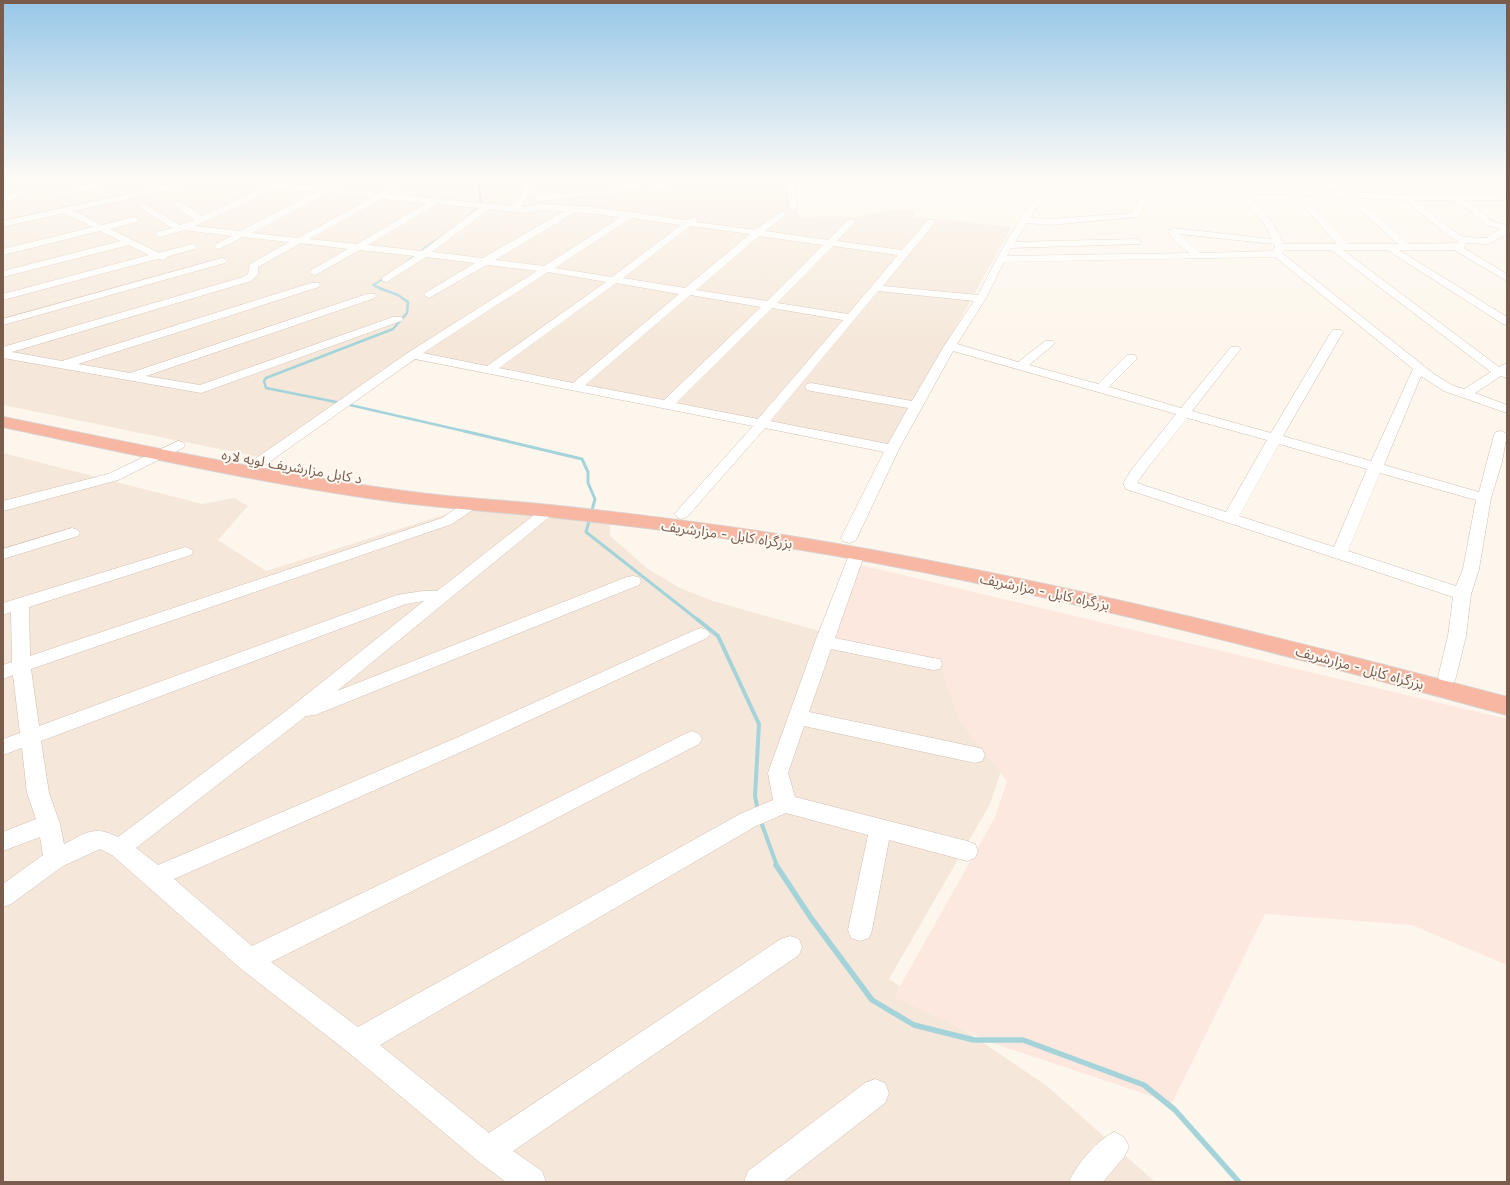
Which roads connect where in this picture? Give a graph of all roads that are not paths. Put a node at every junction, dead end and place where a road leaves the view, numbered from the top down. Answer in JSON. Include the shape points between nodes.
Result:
{"nodes":[{"id":1,"x":79,"y":233,"type":"edge"},
{"id":2,"x":112,"y":233,"type":"edge"},
{"id":3,"x":163,"y":233,"type":"edge"},
{"id":4,"x":233,"y":233,"type":"edge"},
{"id":5,"x":311,"y":233,"type":"edge"},
{"id":6,"x":380,"y":233,"type":"edge"},
{"id":7,"x":452,"y":233,"type":"edge"},
{"id":8,"x":532,"y":233,"type":"edge"},
{"id":9,"x":602,"y":233,"type":"edge"},
{"id":10,"x":676,"y":233,"type":"edge"},
{"id":11,"x":757,"y":233,"type":"edge"},
{"id":12,"x":759,"y":233,"type":"edge"},
{"id":13,"x":839,"y":233,"type":"edge"},
{"id":14,"x":921,"y":233,"type":"edge"},
{"id":15,"x":1015,"y":233,"type":"edge"},
{"id":16,"x":1174,"y":233,"type":"edge"},
{"id":17,"x":1187,"y":233,"type":"edge"},
{"id":18,"x":1272,"y":233,"type":"edge"},
{"id":19,"x":1333,"y":233,"type":"edge"},
{"id":20,"x":1391,"y":233,"type":"edge"},
{"id":21,"x":1450,"y":233,"type":"edge"},
{"id":22,"x":1500,"y":233,"type":"edge"},
{"id":23,"x":160,"y":234,"type":"dead end"},
{"id":24,"x":241,"y":234,"type":"junction"},
{"id":25,"x":297,"y":241,"type":"junction"},
{"id":26,"x":1488,"y":241,"type":"junction"},
{"id":27,"x":130,"y":242,"type":"junction"},
{"id":28,"x":1137,"y":242,"type":"dead end"},
{"id":29,"x":829,"y":243,"type":"junction"},
{"id":30,"x":1460,"y":243,"type":"junction"},
{"id":31,"x":1008,"y":245,"type":"junction"},
{"id":32,"x":1501,"y":245,"type":"dead end"},
{"id":33,"x":219,"y":246,"type":"dead end"},
{"id":34,"x":192,"y":247,"type":"dead end"},
{"id":35,"x":356,"y":247,"type":"junction"},
{"id":36,"x":1407,"y":247,"type":"junction"},
{"id":37,"x":1278,"y":248,"type":"junction"},
{"id":38,"x":1334,"y":248,"type":"junction"},
{"id":39,"x":1346,"y":248,"type":"junction"},
{"id":40,"x":1390,"y":248,"type":"junction"},
{"id":41,"x":3,"y":252,"type":"edge"},
{"id":42,"x":904,"y":253,"type":"junction"},
{"id":43,"x":424,"y":254,"type":"junction"},
{"id":44,"x":1197,"y":255,"type":"junction"},
{"id":45,"x":158,"y":256,"type":"junction"},
{"id":46,"x":1001,"y":259,"type":"junction"},
{"id":47,"x":222,"y":261,"type":"dead end"},
{"id":48,"x":486,"y":261,"type":"junction"},
{"id":49,"x":546,"y":269,"type":"junction"},
{"id":50,"x":188,"y":271,"type":"junction"},
{"id":51,"x":315,"y":272,"type":"dead end"},
{"id":52,"x":3,"y":274,"type":"edge"},
{"id":53,"x":1507,"y":278,"type":"edge"},
{"id":54,"x":387,"y":279,"type":"dead end"},
{"id":55,"x":613,"y":281,"type":"junction"},
{"id":56,"x":315,"y":285,"type":"dead end"},
{"id":57,"x":876,"y":288,"type":"junction"},
{"id":58,"x":687,"y":292,"type":"junction"},
{"id":59,"x":429,"y":295,"type":"dead end"},
{"id":60,"x":371,"y":296,"type":"dead end"},
{"id":61,"x":3,"y":297,"type":"edge"},
{"id":62,"x":981,"y":298,"type":"junction"},
{"id":63,"x":770,"y":304,"type":"junction"},
{"id":64,"x":851,"y":318,"type":"junction"},
{"id":65,"x":397,"y":319,"type":"dead end"},
{"id":66,"x":3,"y":322,"type":"edge"},
{"id":67,"x":1507,"y":322,"type":"edge"},
{"id":68,"x":1337,"y":332,"type":"dead end"},
{"id":69,"x":1049,"y":343,"type":"dead end"},
{"id":70,"x":950,"y":346,"type":"junction"},
{"id":71,"x":1235,"y":349,"type":"dead end"},
{"id":72,"x":3,"y":352,"type":"edge"},
{"id":73,"x":413,"y":355,"type":"junction"},
{"id":74,"x":1131,"y":358,"type":"dead end"},
{"id":75,"x":62,"y":365,"type":"junction"},
{"id":76,"x":1020,"y":366,"type":"junction"},
{"id":77,"x":1419,"y":368,"type":"junction"},
{"id":78,"x":490,"y":370,"type":"junction"},
{"id":79,"x":1504,"y":371,"type":"edge"},
{"id":80,"x":130,"y":376,"type":"junction"},
{"id":81,"x":575,"y":386,"type":"junction"},
{"id":82,"x":811,"y":387,"type":"dead end"},
{"id":83,"x":1100,"y":389,"type":"junction"},
{"id":84,"x":1465,"y":394,"type":"junction"},
{"id":85,"x":667,"y":405,"type":"junction"},
{"id":86,"x":916,"y":406,"type":"junction"},
{"id":87,"x":3,"y":409,"type":"edge"},
{"id":88,"x":1507,"y":409,"type":"edge"},
{"id":89,"x":1183,"y":412,"type":"junction"},
{"id":90,"x":3,"y":422,"type":"edge"},
{"id":91,"x":760,"y":424,"type":"junction"},
{"id":92,"x":1501,"y":435,"type":"dead end"},
{"id":93,"x":1274,"y":438,"type":"junction"},
{"id":94,"x":892,"y":449,"type":"junction"},
{"id":95,"x":170,"y":450,"type":"junction"},
{"id":96,"x":260,"y":462,"type":"junction"},
{"id":97,"x":1375,"y":467,"type":"junction"},
{"id":98,"x":311,"y":477,"type":"junction"},
{"id":99,"x":1484,"y":498,"type":"junction"},
{"id":100,"x":4,"y":499,"type":"edge"},
{"id":101,"x":472,"y":504,"type":"junction"},
{"id":102,"x":580,"y":509,"type":"junction"},
{"id":103,"x":548,"y":511,"type":"junction"},
{"id":104,"x":689,"y":519,"type":"junction"},
{"id":105,"x":1230,"y":519,"type":"junction"},
{"id":106,"x":72,"y":533,"type":"dead end"},
{"id":107,"x":842,"y":544,"type":"junction"},
{"id":108,"x":185,"y":552,"type":"dead end"},
{"id":109,"x":3,"y":554,"type":"edge"},
{"id":110,"x":1339,"y":554,"type":"junction"},
{"id":111,"x":633,"y":581,"type":"dead end"},
{"id":112,"x":1462,"y":594,"type":"junction"},
{"id":113,"x":439,"y":597,"type":"junction"},
{"id":114,"x":11,"y":606,"type":"edge"},
{"id":115,"x":1201,"y":620,"type":"junction"},
{"id":116,"x":701,"y":634,"type":"dead end"},
{"id":117,"x":824,"y":642,"type":"junction"},
{"id":118,"x":933,"y":664,"type":"dead end"},
{"id":119,"x":21,"y":665,"type":"junction"},
{"id":120,"x":3,"y":672,"type":"edge"},
{"id":121,"x":1447,"y":677,"type":"junction"},
{"id":122,"x":1507,"y":693,"type":"edge"},
{"id":123,"x":1507,"y":706,"type":"edge"},
{"id":124,"x":293,"y":716,"type":"junction"},
{"id":125,"x":796,"y":717,"type":"junction"},
{"id":126,"x":30,"y":737,"type":"junction"},
{"id":127,"x":692,"y":739,"type":"dead end"},
{"id":128,"x":3,"y":747,"type":"edge"},
{"id":129,"x":975,"y":755,"type":"dead end"},
{"id":130,"x":781,"y":805,"type":"junction"},
{"id":131,"x":49,"y":824,"type":"junction"},
{"id":132,"x":880,"y":828,"type":"junction"},
{"id":133,"x":3,"y":842,"type":"edge"},
{"id":134,"x":120,"y":848,"type":"junction"},
{"id":135,"x":967,"y":851,"type":"dead end"},
{"id":136,"x":56,"y":859,"type":"junction"},
{"id":137,"x":155,"y":877,"type":"junction"},
{"id":138,"x":3,"y":897,"type":"edge"},
{"id":139,"x":860,"y":930,"type":"dead end"},
{"id":140,"x":790,"y":947,"type":"dead end"},
{"id":141,"x":249,"y":960,"type":"junction"},
{"id":142,"x":357,"y":1043,"type":"junction"},
{"id":143,"x":875,"y":1094,"type":"dead end"},
{"id":144,"x":1114,"y":1147,"type":"dead end"},
{"id":145,"x":488,"y":1151,"type":"junction"},
{"id":146,"x":531,"y":1182,"type":"edge"},
{"id":147,"x":759,"y":1182,"type":"edge"},
{"id":148,"x":1084,"y":1182,"type":"edge"}],
"edges":[{"from":1,"to":41,"type":"street"},
{"from":2,"to":27,"type":"street"},
{"from":3,"to":23,"type":"street"},
{"from":4,"to":24,"type":"street"},
{"from":5,"to":25,"type":"street"},
{"from":6,"to":35,"type":"street"},
{"from":7,"to":43,"type":"street"},
{"from":8,"to":48,"type":"street"},
{"from":9,"to":49,"type":"street"},
{"from":10,"to":55,"type":"street"},
{"from":11,"to":58,"type":"street"},
{"from":12,"to":29,"type":"street"},
{"from":13,"to":29,"type":"street"},
{"from":14,"to":42,"type":"street"},
{"from":15,"to":31,"type":"street"},
{"from":16,"to":44,"type":"street","via":[[1185,247]]},
{"from":17,"to":37,"type":"street"},
{"from":18,"to":37,"type":"street"},
{"from":19,"to":39,"type":"street"},
{"from":20,"to":36,"type":"street"},
{"from":21,"to":30,"type":"street"},
{"from":22,"to":26,"type":"street"},
{"from":24,"to":25,"type":"street"},
{"from":24,"to":33,"type":"street"},
{"from":25,"to":35,"type":"street"},
{"from":25,"to":72,"type":"street","via":[[253,266],[253,275],[240,281]]},
{"from":26,"to":30,"type":"street"},
{"from":26,"to":32,"type":"street"},
{"from":27,"to":45,"type":"street"},
{"from":27,"to":52,"type":"street"},
{"from":28,"to":31,"type":"street"},
{"from":29,"to":42,"type":"street"},
{"from":29,"to":63,"type":"street"},
{"from":30,"to":36,"type":"street"},
{"from":30,"to":53,"type":"street"},
{"from":31,"to":46,"type":"street"},
{"from":34,"to":45,"type":"street"},
{"from":35,"to":43,"type":"street"},
{"from":35,"to":51,"type":"street"},
{"from":36,"to":40,"type":"street"},
{"from":37,"to":38,"type":"street"},
{"from":37,"to":44,"type":"street"},
{"from":37,"to":77,"type":"street"},
{"from":38,"to":39,"type":"street"},
{"from":38,"to":79,"type":"street"},
{"from":39,"to":40,"type":"street"},
{"from":40,"to":67,"type":"street"},
{"from":42,"to":57,"type":"street"},
{"from":43,"to":48,"type":"street"},
{"from":43,"to":54,"type":"street"},
{"from":44,"to":46,"type":"street"},
{"from":45,"to":50,"type":"street"},
{"from":45,"to":61,"type":"street"},
{"from":46,"to":62,"type":"street"},
{"from":47,"to":50,"type":"street"},
{"from":48,"to":49,"type":"street"},
{"from":48,"to":59,"type":"street"},
{"from":49,"to":55,"type":"street"},
{"from":49,"to":73,"type":"street"},
{"from":50,"to":66,"type":"street"},
{"from":55,"to":58,"type":"street"},
{"from":55,"to":78,"type":"street"},
{"from":56,"to":75,"type":"street"},
{"from":57,"to":62,"type":"street"},
{"from":57,"to":64,"type":"street"},
{"from":58,"to":63,"type":"street"},
{"from":58,"to":81,"type":"street"},
{"from":60,"to":80,"type":"street"},
{"from":62,"to":70,"type":"street"},
{"from":63,"to":64,"type":"street"},
{"from":63,"to":85,"type":"street"},
{"from":64,"to":91,"type":"street"},
{"from":65,"to":80,"type":"street","via":[[201,389]]},
{"from":68,"to":93,"type":"street"},
{"from":69,"to":76,"type":"street"},
{"from":70,"to":76,"type":"street"},
{"from":70,"to":86,"type":"street"},
{"from":71,"to":89,"type":"street"},
{"from":72,"to":75,"type":"street"},
{"from":73,"to":78,"type":"street"},
{"from":73,"to":96,"type":"street"},
{"from":74,"to":83,"type":"street"},
{"from":75,"to":80,"type":"street"},
{"from":76,"to":83,"type":"street"},
{"from":77,"to":84,"type":"street","via":[[1448,388]]},
{"from":77,"to":97,"type":"street"},
{"from":78,"to":81,"type":"street"},
{"from":79,"to":84,"type":"street"},
{"from":81,"to":85,"type":"street"},
{"from":82,"to":86,"type":"street"},
{"from":83,"to":89,"type":"street"},
{"from":84,"to":88,"type":"street"},
{"from":85,"to":91,"type":"street"},
{"from":86,"to":94,"type":"street"},
{"from":87,"to":95,"type":"highway","name":"د کابل مزارشریف لویه لاره"},
{"from":89,"to":93,"type":"street"},
{"from":89,"to":105,"type":"street","via":[[1130,483],[1131,486]]},
{"from":90,"to":95,"type":"highway","name":"د کابل مزارشریف لویه لاره"},
{"from":91,"to":94,"type":"street"},
{"from":91,"to":104,"type":"street"},
{"from":92,"to":99,"type":"street"},
{"from":93,"to":97,"type":"street"},
{"from":93,"to":105,"type":"street"},
{"from":94,"to":107,"type":"street"},
{"from":95,"to":96,"type":"highway","name":"د کابل مزارشریف لویه لاره"},
{"from":95,"to":98,"type":"highway","name":"د کابل مزارشریف لویه لاره"},
{"from":95,"to":100,"type":"street","via":[[113,477]]},
{"from":96,"to":98,"type":"highway","name":"د کابل مزارشریف لویه لاره"},
{"from":97,"to":99,"type":"street"},
{"from":97,"to":110,"type":"street"},
{"from":98,"to":101,"type":"highway","name":"د کابل مزارشریف لویه لاره","via":[[409,497]]},
{"from":98,"to":102,"type":"highway","name":"د کابل مزارشریف لویه لاره","via":[[465,491]]},
{"from":99,"to":112,"type":"street","via":[[1471,569]]},
{"from":101,"to":103,"type":"highway","name":"د کابل مزارشریف لویه لاره"},
{"from":101,"to":119,"type":"street","via":[[448,521]]},
{"from":102,"to":103,"type":"highway","name":"د کابل مزارشریف لویه لاره"},
{"from":102,"to":104,"type":"highway","name":"بزرگراه کابل - مزارشریف"},
{"from":103,"to":113,"type":"street"},
{"from":104,"to":107,"type":"highway","name":"بزرگراه کابل - مزارشریف"},
{"from":105,"to":110,"type":"street"},
{"from":106,"to":109,"type":"street"},
{"from":107,"to":115,"type":"highway","name":"بزرگراه کابل - مزارشریف","via":[[1086,599]]},
{"from":107,"to":117,"type":"street"},
{"from":108,"to":114,"type":"street"},
{"from":110,"to":112,"type":"street"},
{"from":111,"to":124,"type":"street"},
{"from":112,"to":121,"type":"street"},
{"from":113,"to":124,"type":"street"},
{"from":113,"to":126,"type":"street","via":[[403,599]]},
{"from":114,"to":119,"type":"street"},
{"from":115,"to":121,"type":"highway","name":"بزرگراه کابل - مزارشریف"},
{"from":115,"to":123,"type":"highway","name":"بزرگراه کابل - مزارشریف","via":[[1317,655]]},
{"from":116,"to":137,"type":"street","via":[[463,743]]},
{"from":117,"to":118,"type":"street"},
{"from":117,"to":125,"type":"street"},
{"from":119,"to":120,"type":"street"},
{"from":119,"to":126,"type":"street"},
{"from":121,"to":122,"type":"highway","name":"بزرگراه کابل - مزارشریف"},
{"from":124,"to":134,"type":"street"},
{"from":125,"to":129,"type":"street"},
{"from":125,"to":130,"type":"street","via":[[778,773]]},
{"from":126,"to":128,"type":"street"},
{"from":126,"to":131,"type":"street","via":[[38,793]]},
{"from":127,"to":141,"type":"street"},
{"from":130,"to":132,"type":"street"},
{"from":130,"to":142,"type":"street","via":[[748,820]]},
{"from":131,"to":133,"type":"street"},
{"from":131,"to":136,"type":"street"},
{"from":132,"to":135,"type":"street"},
{"from":132,"to":139,"type":"street"},
{"from":134,"to":136,"type":"street","via":[[102,839],[93,840]]},
{"from":134,"to":137,"type":"street"},
{"from":136,"to":138,"type":"street"},
{"from":137,"to":141,"type":"street"},
{"from":140,"to":145,"type":"street"},
{"from":141,"to":142,"type":"street"},
{"from":142,"to":145,"type":"street"},
{"from":143,"to":147,"type":"street"},
{"from":144,"to":148,"type":"street"},
{"from":145,"to":146,"type":"street"}]}
